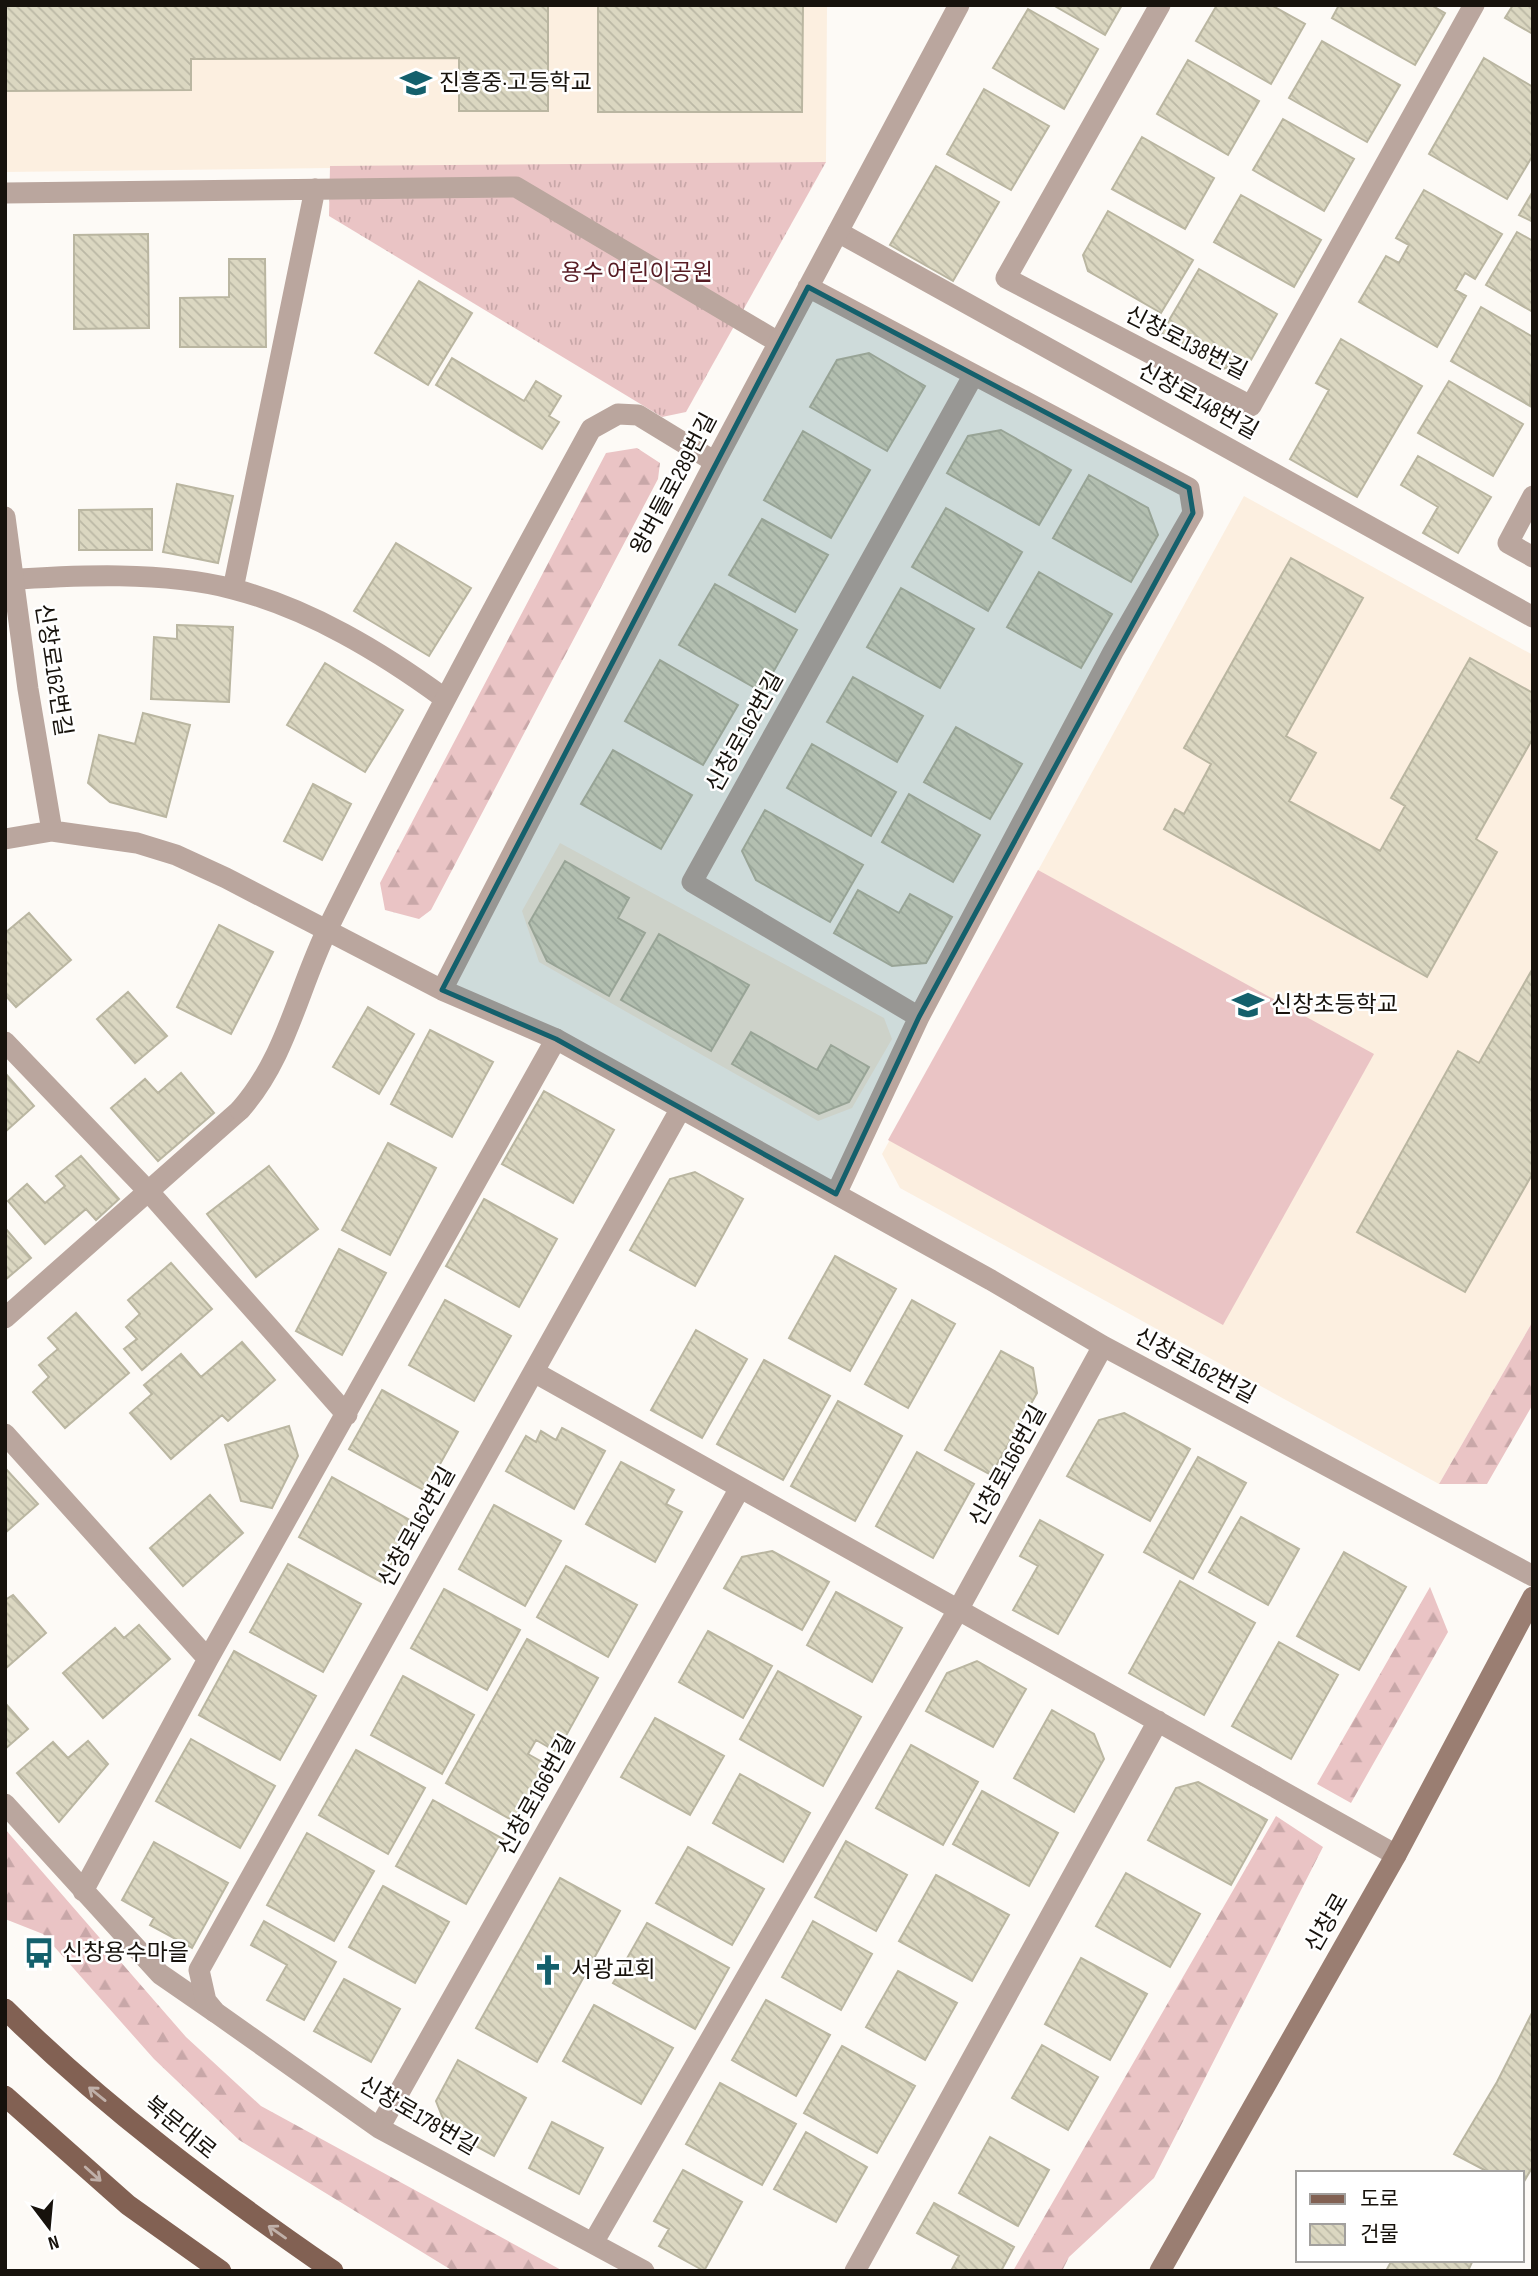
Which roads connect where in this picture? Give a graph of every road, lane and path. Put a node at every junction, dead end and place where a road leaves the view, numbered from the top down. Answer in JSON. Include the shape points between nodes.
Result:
{"nodes":[{"id":1,"x":959,"y":5,"type":"edge"},
{"id":2,"x":1160,"y":5,"type":"edge"},
{"id":3,"x":1474,"y":5,"type":"edge"},
{"id":4,"x":315,"y":189,"type":"junction"},
{"id":5,"x":5,"y":193,"type":"edge"},
{"id":6,"x":838,"y":232,"type":"junction"},
{"id":7,"x":808,"y":287,"type":"junction"},
{"id":8,"x":778,"y":342,"type":"junction"},
{"id":9,"x":973,"y":376,"type":"junction"},
{"id":10,"x":715,"y":462,"type":"junction"},
{"id":11,"x":1533,"y":496,"type":"edge"},
{"id":12,"x":5,"y":517,"type":"edge"},
{"id":13,"x":1533,"y":557,"type":"edge"},
{"id":14,"x":9,"y":580,"type":"edge"},
{"id":15,"x":233,"y":589,"type":"junction"},
{"id":16,"x":1533,"y":617,"type":"edge"},
{"id":17,"x":444,"y":698,"type":"junction"},
{"id":18,"x":52,"y":831,"type":"junction"},
{"id":19,"x":5,"y":839,"type":"edge"},
{"id":20,"x":327,"y":929,"type":"junction"},
{"id":21,"x":442,"y":990,"type":"junction"},
{"id":22,"x":919,"y":1017,"type":"junction"},
{"id":23,"x":555,"y":1039,"type":"junction"},
{"id":24,"x":5,"y":1042,"type":"edge"},
{"id":25,"x":680,"y":1110,"type":"junction"},
{"id":26,"x":149,"y":1192,"type":"junction"},
{"id":27,"x":836,"y":1194,"type":"junction"},
{"id":28,"x":5,"y":1318,"type":"edge"},
{"id":29,"x":1103,"y":1346,"type":"junction"},
{"id":30,"x":534,"y":1371,"type":"junction"},
{"id":31,"x":347,"y":1415,"type":"junction"},
{"id":32,"x":5,"y":1434,"type":"edge"},
{"id":33,"x":740,"y":1488,"type":"junction"},
{"id":34,"x":1533,"y":1576,"type":"edge"},
{"id":35,"x":1533,"y":1597,"type":"edge"},
{"id":36,"x":958,"y":1610,"type":"junction"},
{"id":37,"x":208,"y":1659,"type":"junction"},
{"id":38,"x":1158,"y":1721,"type":"junction"},
{"id":39,"x":5,"y":1804,"type":"edge"},
{"id":40,"x":1396,"y":1855,"type":"junction"},
{"id":41,"x":83,"y":1891,"type":"junction"},
{"id":42,"x":5,"y":2010,"type":"edge"},
{"id":43,"x":215,"y":2012,"type":"junction"},
{"id":44,"x":5,"y":2096,"type":"edge"},
{"id":45,"x":379,"y":2128,"type":"junction"},
{"id":46,"x":593,"y":2243,"type":"junction"},
{"id":47,"x":220,"y":2271,"type":"edge"},
{"id":48,"x":333,"y":2271,"type":"edge"},
{"id":49,"x":644,"y":2271,"type":"edge"},
{"id":50,"x":855,"y":2271,"type":"edge"},
{"id":51,"x":1160,"y":2271,"type":"edge"}],
"edges":[{"from":1,"to":6,"type":"street","name":"왕버들로289번길"},
{"from":2,"to":3,"type":"street","name":"신창로138번길","via":[[1006,278],[1251,406]]},
{"from":4,"to":5,"type":"street"},
{"from":4,"to":8,"type":"street","via":[[516,187]]},
{"from":4,"to":15,"type":"street"},
{"from":6,"to":7,"type":"street","name":"왕버들로289번길"},
{"from":6,"to":16,"type":"street","name":"신창로148번길"},
{"from":7,"to":8,"type":"street","name":"왕버들로289번길"},
{"from":7,"to":9,"type":"street"},
{"from":8,"to":10,"type":"street","name":"왕버들로289번길"},
{"from":9,"to":22,"type":"street","via":[[1189,488],[1193,513],[1113,652]]},
{"from":9,"to":22,"type":"street","name":"신창로162번길","via":[[692,882]]},
{"from":10,"to":17,"type":"street","via":[[638,415],[618,414],[591,429]]},
{"from":10,"to":21,"type":"street","name":"왕버들로289번길"},
{"from":11,"to":13,"type":"street","via":[[1508,543]]},
{"from":12,"to":14,"type":"street","name":"신창로162번길"},
{"from":14,"to":15,"type":"street","via":[[170,578]]},
{"from":14,"to":18,"type":"street","name":"신창로162번길"},
{"from":15,"to":17,"type":"street","via":[[334,629],[396,663]]},
{"from":17,"to":20,"type":"street"},
{"from":18,"to":19,"type":"street","name":"신창로162번길"},
{"from":18,"to":20,"type":"street","name":"신창로162번길","via":[[137,843],[176,855]]},
{"from":20,"to":21,"type":"street","name":"신창로162번길"},
{"from":20,"to":26,"type":"street","via":[[277,1058],[254,1094]]},
{"from":21,"to":23,"type":"street","name":"신창로162번길"},
{"from":22,"to":27,"type":"street"},
{"from":23,"to":25,"type":"street","name":"신창로162번길"},
{"from":23,"to":31,"type":"street"},
{"from":24,"to":26,"type":"street"},
{"from":25,"to":27,"type":"street","name":"신창로162번길"},
{"from":25,"to":30,"type":"street","name":"신창로162번길"},
{"from":26,"to":28,"type":"street"},
{"from":26,"to":31,"type":"street"},
{"from":27,"to":29,"type":"street","name":"신창로162번길"},
{"from":29,"to":34,"type":"street","name":"신창로162번길"},
{"from":29,"to":36,"type":"street","name":"신창로166번길"},
{"from":30,"to":33,"type":"street"},
{"from":30,"to":43,"type":"street","name":"신창로162번길","via":[[199,1970],[206,2001]]},
{"from":31,"to":37,"type":"street"},
{"from":32,"to":37,"type":"street"},
{"from":33,"to":36,"type":"street"},
{"from":33,"to":45,"type":"street","name":"신창로166번길"},
{"from":35,"to":40,"type":"main road","name":"신창로"},
{"from":36,"to":38,"type":"street"},
{"from":36,"to":46,"type":"street","name":"신창로166번길"},
{"from":37,"to":41,"type":"street"},
{"from":38,"to":40,"type":"street"},
{"from":38,"to":50,"type":"street"},
{"from":39,"to":41,"type":"street"},
{"from":40,"to":51,"type":"main road","name":"신창로"},
{"from":41,"to":43,"type":"street","name":"신창로178번길","via":[[160,1974]]},
{"from":48,"to":42,"type":"main road","name":"북문대로","one_way":true,"via":[[204,2182],[57,2061]]},
{"from":43,"to":45,"type":"street","name":"신창로178번길"},
{"from":44,"to":47,"type":"main road","one_way":true,"via":[[128,2205]]},
{"from":45,"to":46,"type":"street","name":"신창로178번길"},
{"from":46,"to":49,"type":"street","name":"신창로178번길"}]}
